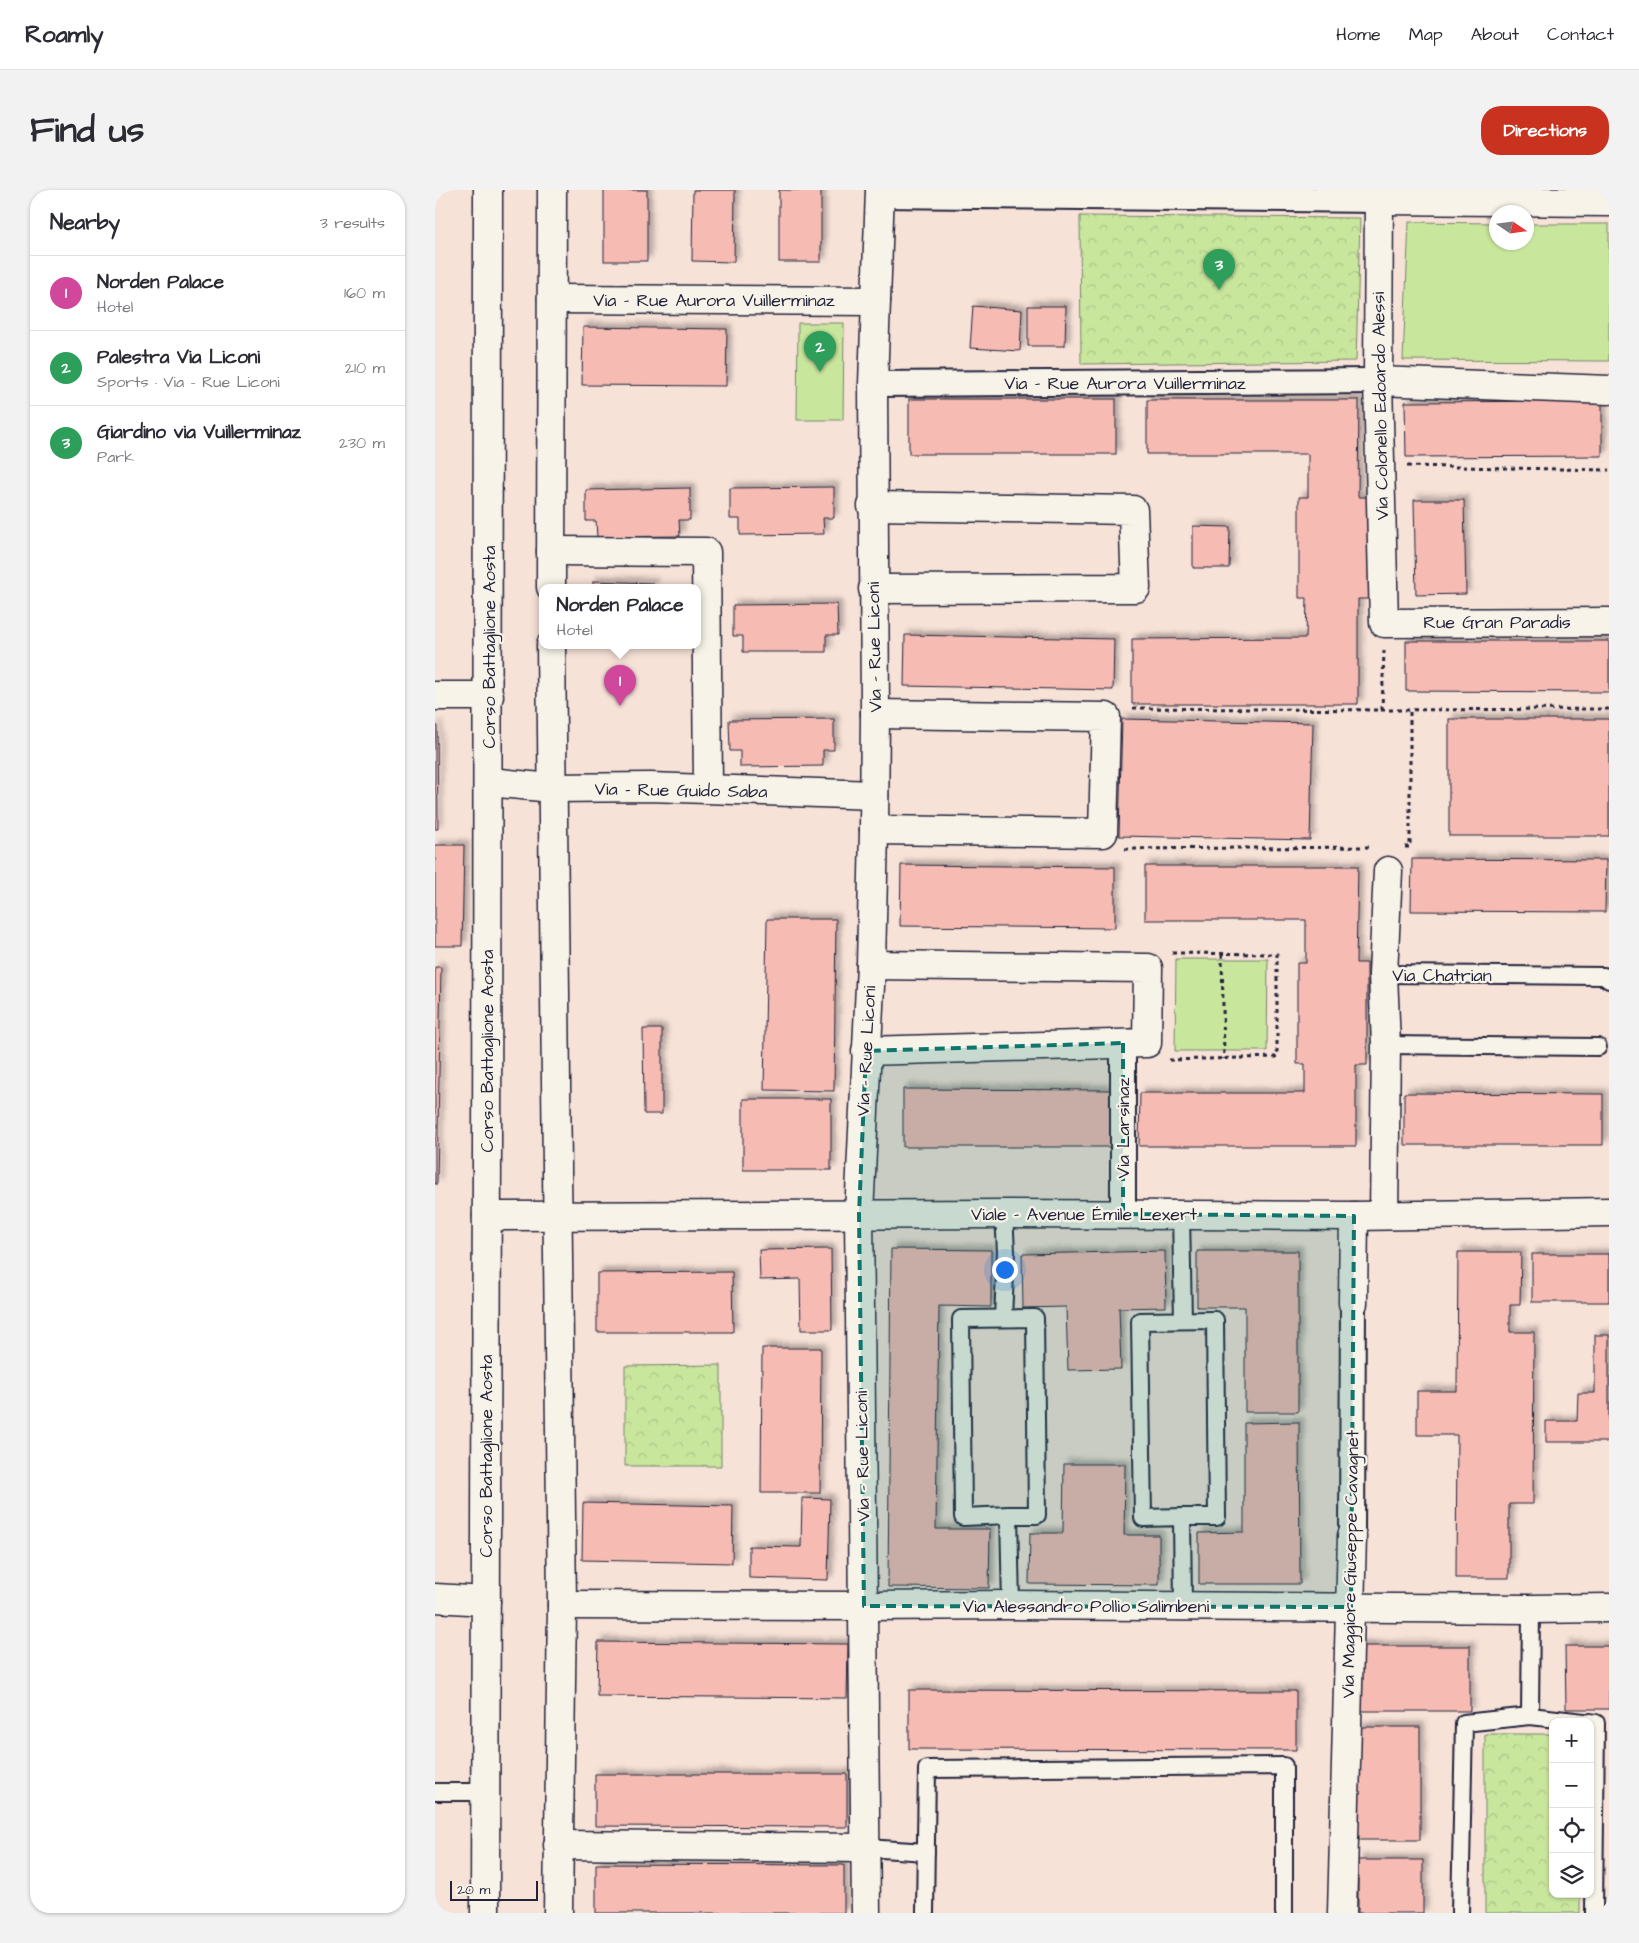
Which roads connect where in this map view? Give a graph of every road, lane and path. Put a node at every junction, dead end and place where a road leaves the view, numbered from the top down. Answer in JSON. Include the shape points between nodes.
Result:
{"nodes":[{"id":1,"x":488,"y":190,"type":"edge"},
{"id":2,"x":552,"y":190,"type":"edge"},
{"id":3,"x":880,"y":193,"type":"edge"},
{"id":4,"x":1379,"y":195,"type":"edge"},
{"id":5,"x":1609,"y":202,"type":"edge"},
{"id":6,"x":552,"y":300,"type":"junction"},
{"id":7,"x":876,"y":301,"type":"junction"},
{"id":8,"x":1378,"y":381,"type":"junction"},
{"id":9,"x":873,"y":384,"type":"junction"},
{"id":10,"x":1609,"y":390,"type":"edge"},
{"id":11,"x":1380,"y":465,"type":"junction"},
{"id":12,"x":1609,"y":470,"type":"edge"},
{"id":13,"x":872,"y":506,"type":"junction"},
{"id":14,"x":551,"y":551,"type":"junction"},
{"id":15,"x":551,"y":584,"type":"edge"},
{"id":16,"x":873,"y":589,"type":"junction"},
{"id":17,"x":1609,"y":622,"type":"edge"},
{"id":18,"x":1384,"y":623,"type":"junction"},
{"id":19,"x":551,"y":649,"type":"edge"},
{"id":20,"x":435,"y":696,"type":"edge"},
{"id":21,"x":489,"y":696,"type":"junction"},
{"id":22,"x":1126,"y":708,"type":"dead end"},
{"id":23,"x":1609,"y":709,"type":"edge"},
{"id":24,"x":1382,"y":710,"type":"junction"},
{"id":25,"x":1410,"y":710,"type":"junction"},
{"id":26,"x":875,"y":714,"type":"junction"},
{"id":27,"x":489,"y":782,"type":"junction"},
{"id":28,"x":552,"y":788,"type":"junction"},
{"id":29,"x":708,"y":789,"type":"junction"},
{"id":30,"x":874,"y":795,"type":"junction"},
{"id":31,"x":874,"y":830,"type":"junction"},
{"id":32,"x":1125,"y":849,"type":"dead end"},
{"id":33,"x":1389,"y":855,"type":"junction"},
{"id":34,"x":1170,"y":953,"type":"dead end"},
{"id":35,"x":1222,"y":954,"type":"junction"},
{"id":36,"x":871,"y":965,"type":"junction"},
{"id":37,"x":1383,"y":974,"type":"junction"},
{"id":38,"x":1607,"y":978,"type":"edge"},
{"id":39,"x":1386,"y":1045,"type":"junction"},
{"id":40,"x":1598,"y":1047,"type":"dead end"},
{"id":41,"x":866,"y":1051,"type":"junction"},
{"id":42,"x":1123,"y":1052,"type":"junction"},
{"id":43,"x":1224,"y":1059,"type":"junction"},
{"id":44,"x":1609,"y":1212,"type":"edge"},
{"id":45,"x":859,"y":1214,"type":"junction"},
{"id":46,"x":1004,"y":1214,"type":"junction"},
{"id":47,"x":1123,"y":1214,"type":"junction"},
{"id":48,"x":1181,"y":1214,"type":"junction"},
{"id":49,"x":1384,"y":1215,"type":"junction"},
{"id":50,"x":487,"y":1216,"type":"junction"},
{"id":51,"x":1354,"y":1216,"type":"junction"},
{"id":52,"x":558,"y":1217,"type":"junction"},
{"id":53,"x":1353,"y":1303,"type":"joint"},
{"id":54,"x":1003,"y":1318,"type":"junction"},
{"id":55,"x":1183,"y":1320,"type":"junction"},
{"id":56,"x":1009,"y":1515,"type":"junction"},
{"id":57,"x":1182,"y":1518,"type":"junction"},
{"id":58,"x":1352,"y":1536,"type":"joint"},
{"id":59,"x":435,"y":1598,"type":"edge"},
{"id":60,"x":485,"y":1601,"type":"junction"},
{"id":61,"x":563,"y":1604,"type":"junction"},
{"id":62,"x":1011,"y":1605,"type":"junction"},
{"id":63,"x":864,"y":1606,"type":"junction"},
{"id":64,"x":1183,"y":1607,"type":"junction"},
{"id":65,"x":1351,"y":1608,"type":"junction"},
{"id":66,"x":1609,"y":1608,"type":"edge"},
{"id":67,"x":1531,"y":1609,"type":"junction"},
{"id":68,"x":1530,"y":1716,"type":"junction"},
{"id":69,"x":1549,"y":1718,"type":"edge"},
{"id":70,"x":1594,"y":1723,"type":"edge"},
{"id":71,"x":435,"y":1792,"type":"edge"},
{"id":72,"x":485,"y":1792,"type":"junction"},
{"id":73,"x":558,"y":1845,"type":"junction"},
{"id":74,"x":867,"y":1848,"type":"junction"},
{"id":75,"x":926,"y":1852,"type":"junction"},
{"id":76,"x":485,"y":1913,"type":"edge"},
{"id":77,"x":558,"y":1913,"type":"edge"},
{"id":78,"x":866,"y":1913,"type":"edge"},
{"id":79,"x":925,"y":1913,"type":"edge"},
{"id":80,"x":1284,"y":1913,"type":"edge"},
{"id":81,"x":1342,"y":1913,"type":"edge"},
{"id":82,"x":1460,"y":1913,"type":"edge"},
{"id":83,"x":1594,"y":1913,"type":"edge"}],
"edges":[{"from":1,"to":21,"type":"street","name":"Corso Battaglione Aosta"},
{"from":2,"to":6,"type":"street"},
{"from":3,"to":4,"type":"street"},
{"from":3,"to":7,"type":"street","name":"Via - Rue Liconi"},
{"from":4,"to":5,"type":"street"},
{"from":4,"to":8,"type":"street","name":"Via Colonello Edoardo Alessi"},
{"from":6,"to":7,"type":"street","name":"Via - Rue Aurora Vuillerminaz"},
{"from":6,"to":14,"type":"street"},
{"from":7,"to":9,"type":"street","name":"Via - Rue Liconi"},
{"from":8,"to":9,"type":"street","name":"Via - Rue Aurora Vuillerminaz"},
{"from":8,"to":10,"type":"street"},
{"from":8,"to":11,"type":"street","name":"Via Colonello Edoardo Alessi"},
{"from":9,"to":13,"type":"street","name":"Via - Rue Liconi"},
{"from":11,"to":12,"type":"path"},
{"from":11,"to":18,"type":"street","name":"Via Colonello Edoardo Alessi"},
{"from":13,"to":16,"type":"street","name":"Via - Rue Liconi"},
{"from":13,"to":16,"type":"street","via":[[1133,510],[1136,588]]},
{"from":14,"to":15,"type":"street"},
{"from":14,"to":29,"type":"street","via":[[706,552]]},
{"from":16,"to":26,"type":"street","name":"Via - Rue Liconi"},
{"from":17,"to":18,"type":"street","name":"Rue Gran Paradis"},
{"from":18,"to":24,"type":"path"},
{"from":19,"to":28,"type":"street"},
{"from":20,"to":21,"type":"street"},
{"from":21,"to":27,"type":"street","name":"Corso Battaglione Aosta"},
{"from":22,"to":24,"type":"path"},
{"from":23,"to":25,"type":"path"},
{"from":24,"to":25,"type":"path"},
{"from":25,"to":33,"type":"path","via":[[1410,847]]},
{"from":26,"to":30,"type":"street","name":"Via - Rue Liconi"},
{"from":26,"to":31,"type":"street","via":[[1106,717],[1103,833]]},
{"from":27,"to":28,"type":"street","name":"Via - Rue Guido Saba"},
{"from":27,"to":50,"type":"street","name":"Corso Battaglione Aosta"},
{"from":28,"to":29,"type":"street","name":"Via - Rue Guido Saba"},
{"from":28,"to":52,"type":"street"},
{"from":29,"to":30,"type":"street","name":"Via - Rue Guido Saba"},
{"from":30,"to":31,"type":"street","name":"Via - Rue Liconi"},
{"from":31,"to":36,"type":"street","name":"Via - Rue Liconi"},
{"from":32,"to":33,"type":"path"},
{"from":33,"to":37,"type":"street"},
{"from":34,"to":35,"type":"path"},
{"from":35,"to":43,"type":"path"},
{"from":35,"to":43,"type":"path","via":[[1277,954],[1277,1058]]},
{"from":36,"to":41,"type":"street","name":"Via - Rue Liconi"},
{"from":36,"to":42,"type":"street","via":[[1147,968],[1147,1043]]},
{"from":37,"to":38,"type":"lane","name":"Via Chatrian"},
{"from":37,"to":39,"type":"street","name":"Via Chatrian"},
{"from":39,"to":40,"type":"lane"},
{"from":39,"to":49,"type":"street","name":"Via Chatrian"},
{"from":41,"to":42,"type":"street"},
{"from":41,"to":45,"type":"street","name":"Via - Rue Liconi"},
{"from":42,"to":43,"type":"path"},
{"from":42,"to":47,"type":"street","name":"Via Larsinaz"},
{"from":44,"to":49,"type":"street","name":"Viale - Avenue Émile Lexert"},
{"from":45,"to":46,"type":"street","name":"Viale - Avenue Émile Lexert"},
{"from":45,"to":52,"type":"street","name":"Viale - Avenue Émile Lexert"},
{"from":45,"to":63,"type":"street","name":"Via - Rue Liconi"},
{"from":46,"to":47,"type":"street","name":"Viale - Avenue Émile Lexert"},
{"from":46,"to":54,"type":"lane"},
{"from":47,"to":48,"type":"street","name":"Viale - Avenue Émile Lexert"},
{"from":48,"to":51,"type":"street","name":"Viale - Avenue Émile Lexert"},
{"from":48,"to":55,"type":"lane"},
{"from":49,"to":51,"type":"street","name":"Viale - Avenue Émile Lexert"},
{"from":50,"to":52,"type":"street","name":"Viale - Avenue Émile Lexert"},
{"from":50,"to":60,"type":"street","name":"Corso Battaglione Aosta"},
{"from":51,"to":53,"type":"street","name":"Via Maggiore Giuseppe Cavagnet"},
{"from":52,"to":61,"type":"street"},
{"from":53,"to":58,"type":"street","name":"Via Maggiore Giuseppe Cavagnet"},
{"from":54,"to":56,"type":"lane","via":[[1035,1318],[1037,1516]]},
{"from":54,"to":56,"type":"lane","via":[[961,1319],[963,1516]]},
{"from":55,"to":57,"type":"lane","via":[[1215,1320],[1217,1517]]},
{"from":55,"to":57,"type":"lane","via":[[1140,1320],[1143,1518]]},
{"from":56,"to":62,"type":"lane"},
{"from":57,"to":64,"type":"lane"},
{"from":58,"to":65,"type":"street","name":"Via Maggiore Giuseppe Cavagnet"},
{"from":59,"to":60,"type":"street"},
{"from":60,"to":72,"type":"street","name":"Corso Battaglione Aosta"},
{"from":61,"to":63,"type":"street","name":"Via Alessandro Pollio Salimbeni"},
{"from":61,"to":73,"type":"street"},
{"from":62,"to":63,"type":"street","name":"Via Alessandro Pollio Salimbeni"},
{"from":62,"to":64,"type":"street","name":"Via Alessandro Pollio Salimbeni"},
{"from":63,"to":74,"type":"street","name":"Via - Rue Liconi"},
{"from":64,"to":65,"type":"street","name":"Via Alessandro Pollio Salimbeni"},
{"from":65,"to":67,"type":"street","name":"Via Alessandro Pollio Salimbeni"},
{"from":65,"to":81,"type":"street","name":"Via Maggiore Giuseppe Cavagnet"},
{"from":66,"to":67,"type":"street","name":"Via Alessandro Pollio Salimbeni"},
{"from":67,"to":68,"type":"lane"},
{"from":68,"to":69,"type":"lane"},
{"from":68,"to":82,"type":"lane","via":[[1464,1723]]},
{"from":70,"to":83,"type":"lane"},
{"from":71,"to":72,"type":"lane"},
{"from":72,"to":76,"type":"street","name":"Corso Battaglione Aosta"},
{"from":73,"to":74,"type":"street"},
{"from":73,"to":77,"type":"street"},
{"from":74,"to":75,"type":"lane"},
{"from":74,"to":78,"type":"street","name":"Via - Rue Liconi"},
{"from":75,"to":79,"type":"lane"},
{"from":75,"to":80,"type":"lane","via":[[927,1768],[1284,1766]]}]}
